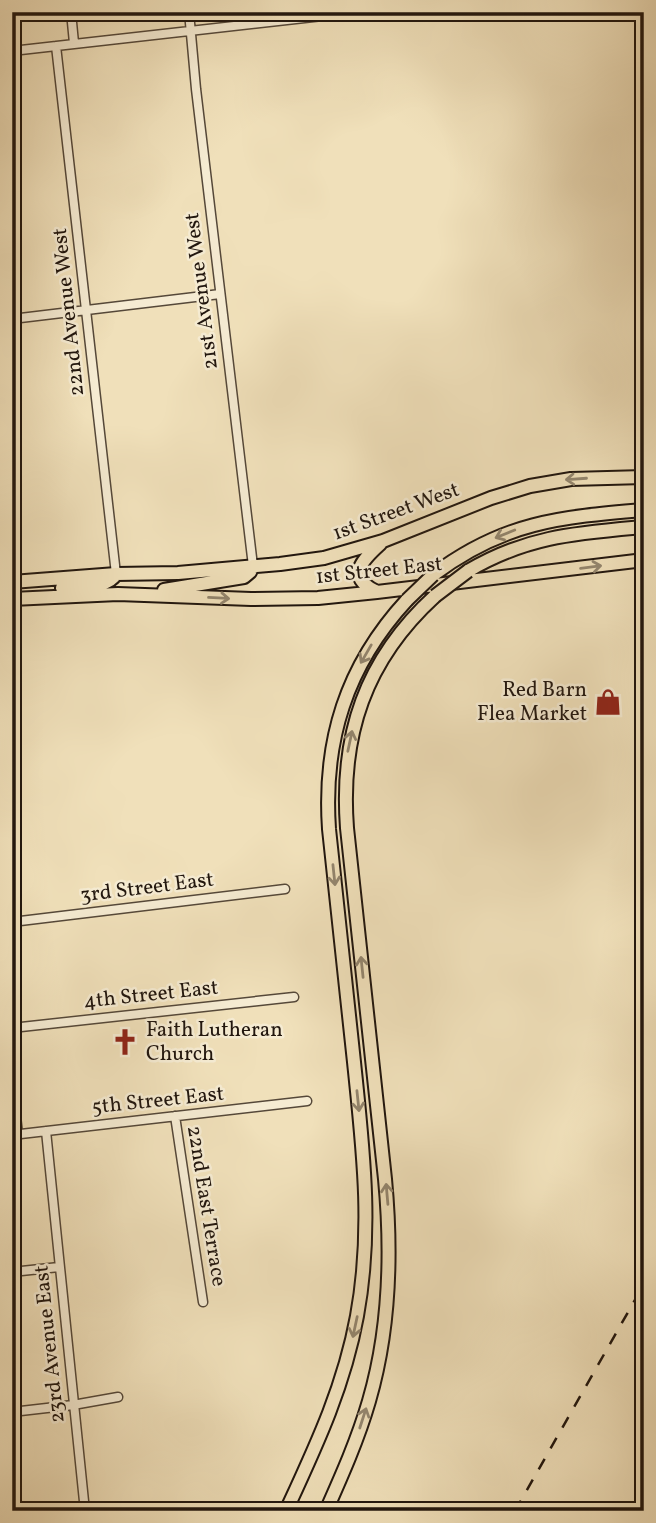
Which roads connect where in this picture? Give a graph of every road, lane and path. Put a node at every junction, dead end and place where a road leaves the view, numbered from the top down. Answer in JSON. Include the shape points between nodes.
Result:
{"nodes":[{"id":1,"x":71,"y":12,"type":"edge"},
{"id":2,"x":189,"y":12,"type":"edge"},
{"id":3,"x":358,"y":12,"type":"edge"},
{"id":4,"x":321,"y":14,"type":"edge"},
{"id":5,"x":191,"y":31,"type":"junction"},
{"id":6,"x":74,"y":43,"type":"junction"},
{"id":7,"x":56,"y":46,"type":"junction"},
{"id":8,"x":12,"y":51,"type":"edge"},
{"id":9,"x":220,"y":294,"type":"junction"},
{"id":10,"x":86,"y":310,"type":"junction"},
{"id":11,"x":12,"y":319,"type":"edge"},
{"id":12,"x":644,"y":477,"type":"edge"},
{"id":13,"x":644,"y":510,"type":"edge"},
{"id":14,"x":644,"y":527,"type":"edge"},
{"id":15,"x":383,"y":541,"type":"junction"},
{"id":16,"x":644,"y":560,"type":"edge"},
{"id":17,"x":253,"y":566,"type":"junction"},
{"id":18,"x":116,"y":574,"type":"junction"},
{"id":19,"x":12,"y":582,"type":"edge"},
{"id":20,"x":12,"y":593,"type":"edge"},
{"id":21,"x":377,"y":593,"type":"junction"},
{"id":22,"x":147,"y":595,"type":"junction"},
{"id":23,"x":12,"y":599,"type":"edge"},
{"id":24,"x":285,"y":889,"type":"dead end"},
{"id":25,"x":12,"y":922,"type":"edge"},
{"id":26,"x":294,"y":997,"type":"dead end"},
{"id":27,"x":12,"y":1028,"type":"edge"},
{"id":28,"x":12,"y":1080,"type":"edge"},
{"id":29,"x":307,"y":1101,"type":"dead end"},
{"id":30,"x":175,"y":1116,"type":"junction"},
{"id":31,"x":46,"y":1131,"type":"junction"},
{"id":32,"x":15,"y":1134,"type":"edge"},
{"id":33,"x":59,"y":1267,"type":"junction"},
{"id":34,"x":12,"y":1272,"type":"edge"},
{"id":35,"x":203,"y":1302,"type":"dead end"},
{"id":36,"x":118,"y":1397,"type":"dead end"},
{"id":37,"x":73,"y":1405,"type":"junction"},
{"id":38,"x":12,"y":1412,"type":"edge"},
{"id":39,"x":85,"y":1511,"type":"edge"},
{"id":40,"x":286,"y":1511,"type":"edge"},
{"id":41,"x":326,"y":1511,"type":"edge"}],
"edges":[{"from":1,"to":6,"type":"street"},
{"from":2,"to":5,"type":"street","name":"21st Avenue West"},
{"from":3,"to":4,"type":"street"},
{"from":4,"to":5,"type":"street"},
{"from":5,"to":6,"type":"street"},
{"from":5,"to":9,"type":"street","name":"21st Avenue West"},
{"from":6,"to":7,"type":"street"},
{"from":7,"to":8,"type":"street"},
{"from":7,"to":10,"type":"street","name":"22nd Avenue West"},
{"from":9,"to":10,"type":"street"},
{"from":9,"to":17,"type":"street","name":"21st Avenue West"},
{"from":10,"to":11,"type":"street"},
{"from":10,"to":18,"type":"street","name":"22nd Avenue West"},
{"from":12,"to":15,"type":"main road","name":"1st Street West","one_way":true,"via":[[571,479],[530,486]]},
{"from":13,"to":40,"type":"main road","one_way":true,"bridge":true,"via":[[560,519],[515,530],[471,550],[433,575],[378,635],[355,675],[338,719],[329,766],[328,821],[365,1170],[366,1238],[360,1300],[346,1365],[325,1428]]},
{"from":41,"to":14,"type":"main road","one_way":true,"bridge":true,"via":[[369,1402],[387,1301],[389,1257],[386,1179],[345,797],[346,766],[360,706],[396,638],[435,596],[468,571],[505,552],[550,538]]},
{"from":15,"to":17,"type":"main road","name":"1st Street West","via":[[324,558]]},
{"from":15,"to":21,"type":"main road","via":[[359,569],[363,583]]},
{"from":21,"to":16,"type":"main road","name":"1st Street East","one_way":true},
{"from":17,"to":18,"type":"main road","name":"1st Street West"},
{"from":17,"to":22,"type":"main road","via":[[244,577]]},
{"from":18,"to":19,"type":"main road","name":"1st Street West"},
{"from":18,"to":20,"type":"main road","via":[[104,584]]},
{"from":18,"to":22,"type":"main road","via":[[126,588]]},
{"from":22,"to":21,"type":"main road","name":"1st Street East","one_way":true,"via":[[268,599]]},
{"from":22,"to":23,"type":"main road","name":"1st Street East"},
{"from":24,"to":25,"type":"street","name":"3rd Street East"},
{"from":26,"to":27,"type":"street","name":"4th Street East"},
{"from":28,"to":32,"type":"street"},
{"from":29,"to":30,"type":"street","name":"5th Street East"},
{"from":30,"to":31,"type":"street","name":"5th Street East"},
{"from":30,"to":35,"type":"street","name":"22nd East Terrace"},
{"from":31,"to":32,"type":"street","name":"5th Street East"},
{"from":31,"to":33,"type":"street","name":"23rd Avenue East"},
{"from":33,"to":34,"type":"street"},
{"from":33,"to":37,"type":"street","name":"23rd Avenue East"},
{"from":36,"to":37,"type":"street"},
{"from":37,"to":38,"type":"street"},
{"from":37,"to":39,"type":"street","name":"23rd Avenue East"}]}
